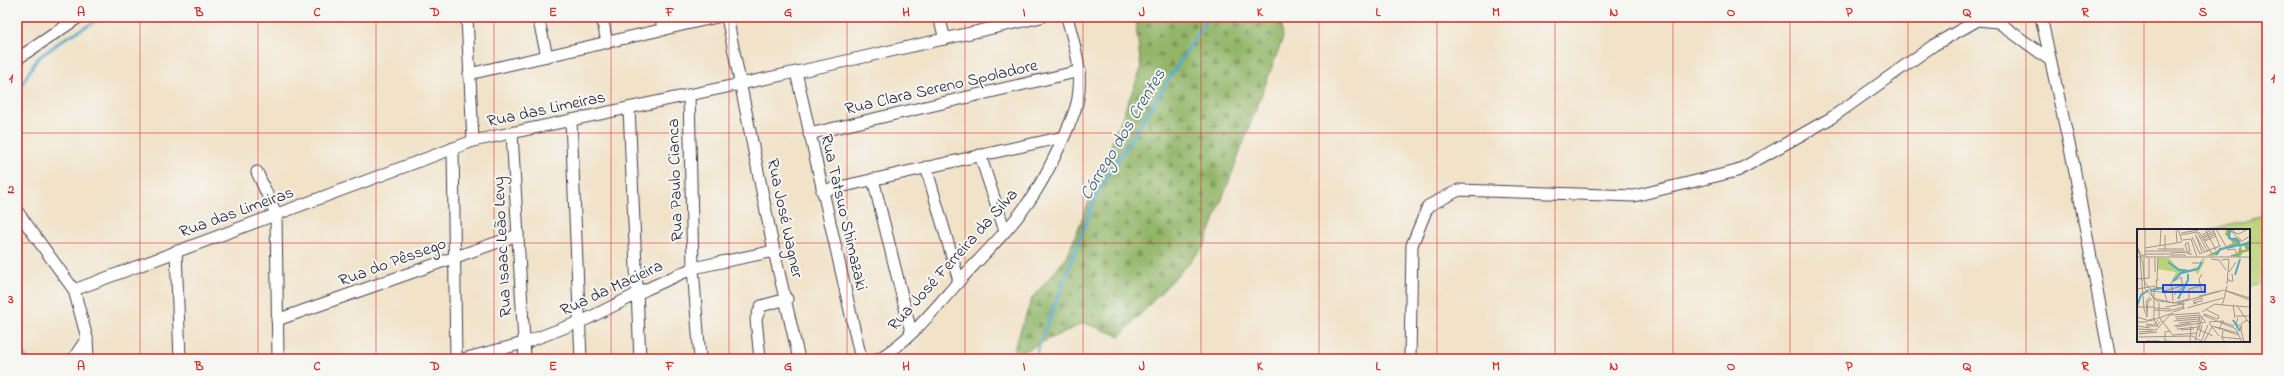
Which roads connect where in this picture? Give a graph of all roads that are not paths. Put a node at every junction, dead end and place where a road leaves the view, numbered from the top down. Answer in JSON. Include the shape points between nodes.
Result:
{"nodes":[{"id":1,"x":79,"y":17,"type":"edge"},
{"id":2,"x":467,"y":17,"type":"edge"},
{"id":3,"x":538,"y":17,"type":"edge"},
{"id":4,"x":602,"y":17,"type":"edge"},
{"id":5,"x":661,"y":17,"type":"edge"},
{"id":6,"x":718,"y":17,"type":"edge"},
{"id":7,"x":727,"y":17,"type":"edge"},
{"id":8,"x":939,"y":17,"type":"edge"},
{"id":9,"x":1041,"y":17,"type":"edge"},
{"id":10,"x":1068,"y":17,"type":"edge"},
{"id":11,"x":2041,"y":17,"type":"edge"},
{"id":12,"x":1004,"y":21,"type":"edge"},
{"id":13,"x":663,"y":30,"type":"junction"},
{"id":14,"x":944,"y":39,"type":"junction"},
{"id":15,"x":607,"y":43,"type":"junction"},
{"id":16,"x":547,"y":56,"type":"junction"},
{"id":17,"x":17,"y":59,"type":"edge"},
{"id":18,"x":2050,"y":60,"type":"junction"},
{"id":19,"x":1080,"y":71,"type":"junction"},
{"id":20,"x":796,"y":72,"type":"junction"},
{"id":21,"x":469,"y":74,"type":"junction"},
{"id":22,"x":741,"y":84,"type":"junction"},
{"id":23,"x":689,"y":95,"type":"junction"},
{"id":24,"x":629,"y":108,"type":"junction"},
{"id":25,"x":571,"y":120,"type":"junction"},
{"id":26,"x":512,"y":133,"type":"junction"},
{"id":27,"x":809,"y":134,"type":"junction"},
{"id":28,"x":1063,"y":137,"type":"junction"},
{"id":29,"x":472,"y":141,"type":"junction"},
{"id":30,"x":452,"y":148,"type":"junction"},
{"id":31,"x":980,"y":155,"type":"junction"},
{"id":32,"x":926,"y":167,"type":"junction"},
{"id":33,"x":257,"y":172,"type":"dead end"},
{"id":34,"x":873,"y":179,"type":"junction"},
{"id":35,"x":822,"y":191,"type":"junction"},
{"id":36,"x":17,"y":211,"type":"edge"},
{"id":37,"x":276,"y":214,"type":"junction"},
{"id":38,"x":1005,"y":231,"type":"junction"},
{"id":39,"x":518,"y":235,"type":"junction"},
{"id":40,"x":176,"y":251,"type":"junction"},
{"id":41,"x":774,"y":251,"type":"junction"},
{"id":42,"x":454,"y":257,"type":"junction"},
{"id":43,"x":694,"y":268,"type":"junction"},
{"id":44,"x":960,"y":281,"type":"junction"},
{"id":45,"x":74,"y":290,"type":"junction"},
{"id":46,"x":636,"y":294,"type":"junction"},
{"id":47,"x":787,"y":299,"type":"junction"},
{"id":48,"x":277,"y":320,"type":"junction"},
{"id":49,"x":579,"y":322,"type":"junction"},
{"id":50,"x":910,"y":332,"type":"junction"},
{"id":51,"x":87,"y":338,"type":"junction"},
{"id":52,"x":524,"y":343,"type":"junction"},
{"id":53,"x":73,"y":359,"type":"edge"},
{"id":54,"x":88,"y":359,"type":"edge"},
{"id":55,"x":180,"y":359,"type":"edge"},
{"id":56,"x":278,"y":359,"type":"edge"},
{"id":57,"x":456,"y":359,"type":"edge"},
{"id":58,"x":463,"y":359,"type":"edge"},
{"id":59,"x":526,"y":359,"type":"edge"},
{"id":60,"x":581,"y":359,"type":"edge"},
{"id":61,"x":640,"y":359,"type":"edge"},
{"id":62,"x":700,"y":359,"type":"edge"},
{"id":63,"x":760,"y":359,"type":"edge"},
{"id":64,"x":800,"y":359,"type":"edge"},
{"id":65,"x":861,"y":359,"type":"edge"},
{"id":66,"x":878,"y":359,"type":"edge"},
{"id":67,"x":1410,"y":359,"type":"edge"},
{"id":68,"x":2110,"y":359,"type":"edge"}],
"edges":[{"from":1,"to":17,"type":"street"},
{"from":2,"to":21,"type":"street"},
{"from":3,"to":16,"type":"street"},
{"from":4,"to":15,"type":"street"},
{"from":5,"to":13,"type":"street"},
{"from":6,"to":13,"type":"street"},
{"from":7,"to":22,"type":"street","name":"Rua José Wagner"},
{"from":8,"to":14,"type":"street"},
{"from":9,"to":12,"type":"street","name":"Rua das Limeiras"},
{"from":10,"to":19,"type":"street","name":"Rua José Ferreira da Silva"},
{"from":11,"to":18,"type":"street"},
{"from":12,"to":14,"type":"street","name":"Rua das Limeiras"},
{"from":13,"to":15,"type":"street"},
{"from":14,"to":20,"type":"street","name":"Rua das Limeiras"},
{"from":15,"to":16,"type":"street"},
{"from":16,"to":21,"type":"street"},
{"from":18,"to":67,"type":"street","via":[[1998,22],[1978,20],[1934,44],[1830,118],[1737,171],[1634,196],[1459,190],[1428,206],[1412,245]]},
{"from":18,"to":68,"type":"street","via":[[2073,162]]},
{"from":19,"to":27,"type":"street","name":"Rua Clara Sereno Spoladore"},
{"from":19,"to":28,"type":"street","name":"Rua José Ferreira da Silva","via":[[1078,99]]},
{"from":20,"to":22,"type":"street","name":"Rua das Limeiras"},
{"from":20,"to":27,"type":"street","name":"Rua Tatsuo Shimazaki"},
{"from":21,"to":29,"type":"street"},
{"from":22,"to":23,"type":"street","name":"Rua das Limeiras"},
{"from":22,"to":41,"type":"street","name":"Rua José Wagner"},
{"from":23,"to":24,"type":"street","name":"Rua das Limeiras"},
{"from":23,"to":43,"type":"street","name":"Rua Paulo Cianca"},
{"from":24,"to":25,"type":"street","name":"Rua das Limeiras"},
{"from":24,"to":46,"type":"street"},
{"from":25,"to":26,"type":"street","name":"Rua das Limeiras"},
{"from":25,"to":49,"type":"street"},
{"from":26,"to":29,"type":"street","name":"Rua das Limeiras"},
{"from":26,"to":39,"type":"street","name":"Rua Isaac Leão Levy"},
{"from":27,"to":35,"type":"street","name":"Rua Tatsuo Shimazaki"},
{"from":28,"to":31,"type":"street"},
{"from":28,"to":38,"type":"street","name":"Rua José Ferreira da Silva","via":[[1034,194]]},
{"from":29,"to":30,"type":"street","name":"Rua das Limeiras"},
{"from":30,"to":37,"type":"street","name":"Rua das Limeiras"},
{"from":30,"to":42,"type":"street"},
{"from":31,"to":32,"type":"street"},
{"from":31,"to":38,"type":"street"},
{"from":32,"to":34,"type":"street"},
{"from":32,"to":44,"type":"street"},
{"from":33,"to":37,"type":"street"},
{"from":34,"to":35,"type":"street"},
{"from":34,"to":50,"type":"street"},
{"from":35,"to":65,"type":"street","name":"Rua Tatsuo Shimazaki"},
{"from":36,"to":45,"type":"street"},
{"from":37,"to":40,"type":"street","name":"Rua das Limeiras"},
{"from":37,"to":48,"type":"street"},
{"from":38,"to":44,"type":"street","name":"Rua José Ferreira da Silva"},
{"from":39,"to":42,"type":"street","name":"Rua do Pêssego"},
{"from":39,"to":52,"type":"street","name":"Rua Isaac Leão Levy"},
{"from":40,"to":45,"type":"street","name":"Rua das Limeiras"},
{"from":40,"to":55,"type":"street"},
{"from":41,"to":43,"type":"street","name":"Rua da Macieira"},
{"from":41,"to":47,"type":"street","name":"Rua José Wagner"},
{"from":42,"to":48,"type":"street","name":"Rua do Pêssego"},
{"from":42,"to":57,"type":"street"},
{"from":43,"to":46,"type":"street","name":"Rua da Macieira"},
{"from":43,"to":62,"type":"street","name":"Rua Paulo Cianca"},
{"from":44,"to":50,"type":"street","name":"Rua José Ferreira da Silva"},
{"from":45,"to":51,"type":"street"},
{"from":46,"to":49,"type":"street","name":"Rua da Macieira"},
{"from":46,"to":61,"type":"street"},
{"from":47,"to":63,"type":"street","via":[[762,306],[758,312],[756,319]]},
{"from":47,"to":64,"type":"street","name":"Rua José Wagner"},
{"from":48,"to":56,"type":"street"},
{"from":49,"to":52,"type":"street","name":"Rua da Macieira"},
{"from":49,"to":60,"type":"street"},
{"from":50,"to":66,"type":"street","name":"Rua José Ferreira da Silva"},
{"from":51,"to":53,"type":"street"},
{"from":51,"to":54,"type":"street"},
{"from":52,"to":58,"type":"street","name":"Rua da Macieira"},
{"from":52,"to":59,"type":"street","name":"Rua Isaac Leão Levy"}]}
